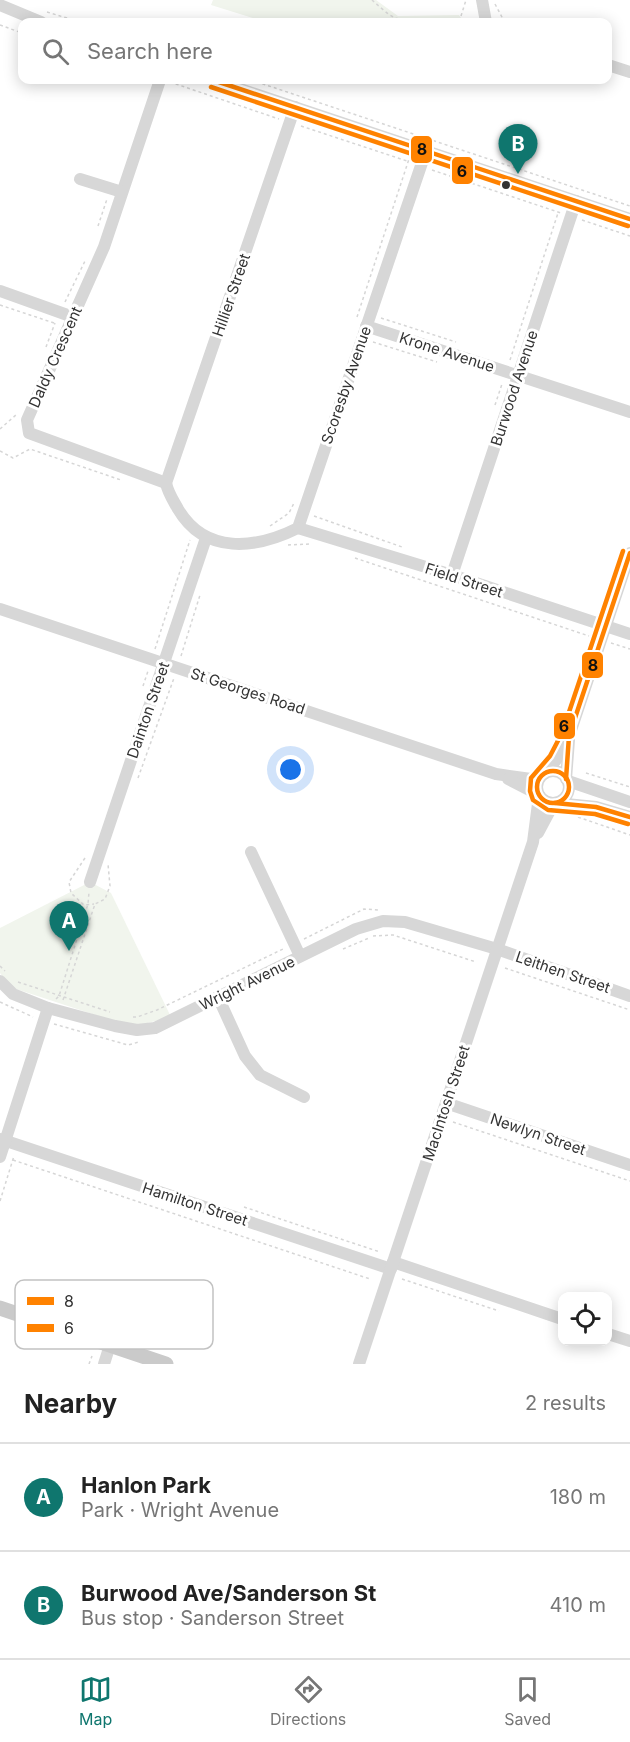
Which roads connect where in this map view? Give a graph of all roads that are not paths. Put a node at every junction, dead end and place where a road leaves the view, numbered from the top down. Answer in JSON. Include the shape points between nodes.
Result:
{"nodes":[{"id":1,"x":482,"y":0,"type":"edge"},
{"id":2,"x":0,"y":5,"type":"edge"},
{"id":3,"x":0,"y":14,"type":"edge"},
{"id":4,"x":21,"y":18,"type":"edge"},
{"id":5,"x":30,"y":18,"type":"edge"},
{"id":6,"x":485,"y":18,"type":"edge"},
{"id":7,"x":612,"y":65,"type":"edge"},
{"id":8,"x":630,"y":72,"type":"edge"},
{"id":9,"x":160,"y":84,"type":"edge"},
{"id":10,"x":225,"y":84,"type":"edge"},
{"id":11,"x":295,"y":107,"type":"junction"},
{"id":12,"x":434,"y":149,"type":"junction"},
{"id":13,"x":80,"y":179,"type":"dead end"},
{"id":14,"x":122,"y":192,"type":"junction"},
{"id":15,"x":576,"y":201,"type":"junction"},
{"id":16,"x":630,"y":219,"type":"edge"},
{"id":17,"x":0,"y":291,"type":"edge"},
{"id":18,"x":74,"y":316,"type":"junction"},
{"id":19,"x":370,"y":324,"type":"junction"},
{"id":20,"x":512,"y":374,"type":"junction"},
{"id":21,"x":630,"y":412,"type":"edge"},
{"id":22,"x":166,"y":483,"type":"junction"},
{"id":23,"x":298,"y":528,"type":"junction"},
{"id":24,"x":206,"y":537,"type":"junction"},
{"id":25,"x":630,"y":553,"type":"edge"},
{"id":26,"x":446,"y":574,"type":"junction"},
{"id":27,"x":0,"y":609,"type":"edge"},
{"id":28,"x":606,"y":625,"type":"junction"},
{"id":29,"x":630,"y":634,"type":"edge"},
{"id":30,"x":164,"y":663,"type":"junction"},
{"id":31,"x":569,"y":736,"type":"junction"},
{"id":32,"x":546,"y":773,"type":"junction"},
{"id":33,"x":496,"y":774,"type":"junction"},
{"id":34,"x":567,"y":780,"type":"junction"},
{"id":35,"x":539,"y":795,"type":"junction"},
{"id":36,"x":630,"y":802,"type":"edge"},
{"id":37,"x":555,"y":803,"type":"junction"},
{"id":38,"x":630,"y":817,"type":"edge"},
{"id":39,"x":533,"y":842,"type":"junction"},
{"id":40,"x":251,"y":852,"type":"dead end"},
{"id":41,"x":90,"y":882,"type":"road end"},
{"id":42,"x":497,"y":949,"type":"junction"},
{"id":43,"x":300,"y":956,"type":"junction"},
{"id":44,"x":3,"y":976,"type":"edge"},
{"id":45,"x":630,"y":996,"type":"edge"},
{"id":46,"x":218,"y":997,"type":"junction"},
{"id":47,"x":54,"y":1009,"type":"junction"},
{"id":48,"x":304,"y":1097,"type":"dead end"},
{"id":49,"x":446,"y":1103,"type":"junction"},
{"id":50,"x":3,"y":1140,"type":"edge"},
{"id":51,"x":0,"y":1156,"type":"edge"},
{"id":52,"x":630,"y":1165,"type":"edge"},
{"id":53,"x":392,"y":1266,"type":"junction"},
{"id":54,"x":0,"y":1308,"type":"edge"},
{"id":55,"x":15,"y":1313,"type":"edge"},
{"id":56,"x":558,"y":1318,"type":"edge"},
{"id":57,"x":612,"y":1335,"type":"edge"},
{"id":58,"x":630,"y":1341,"type":"edge"},
{"id":59,"x":110,"y":1349,"type":"edge"},
{"id":60,"x":123,"y":1349,"type":"edge"},
{"id":61,"x":104,"y":1364,"type":"edge"},
{"id":62,"x":166,"y":1364,"type":"edge"},
{"id":63,"x":359,"y":1364,"type":"edge"}],
"edges":[{"from":1,"to":6,"type":"street"},
{"from":2,"to":5,"type":"street"},
{"from":3,"to":4,"type":"street"},
{"from":7,"to":8,"type":"street"},
{"from":9,"to":14,"type":"street","name":"Daldy Crescent"},
{"from":10,"to":11,"type":"street"},
{"from":11,"to":12,"type":"street"},
{"from":11,"to":22,"type":"street","name":"Hillier Street"},
{"from":12,"to":15,"type":"street"},
{"from":12,"to":19,"type":"street","name":"Scoresby Avenue","via":[[415,164]]},
{"from":13,"to":14,"type":"street"},
{"from":14,"to":18,"type":"street","name":"Daldy Crescent","via":[[104,247]]},
{"from":15,"to":16,"type":"street"},
{"from":15,"to":20,"type":"street","name":"Burwood Avenue"},
{"from":17,"to":18,"type":"street"},
{"from":18,"to":22,"type":"street","name":"Daldy Crescent","via":[[27,420],[29,433]]},
{"from":19,"to":20,"type":"street","name":"Krone Avenue"},
{"from":19,"to":23,"type":"street","name":"Scoresby Avenue"},
{"from":20,"to":21,"type":"street","name":"Krone Avenue"},
{"from":20,"to":26,"type":"street","name":"Burwood Avenue"},
{"from":22,"to":24,"type":"street","via":[[183,517]]},
{"from":23,"to":24,"type":"street","via":[[260,543],[222,543]]},
{"from":23,"to":26,"type":"street","name":"Field Street"},
{"from":24,"to":30,"type":"street","name":"Dainton Street"},
{"from":25,"to":28,"type":"street"},
{"from":26,"to":28,"type":"street","name":"Field Street"},
{"from":27,"to":30,"type":"street","name":"St Georges Road"},
{"from":28,"to":29,"type":"street","name":"Field Street"},
{"from":28,"to":31,"type":"street"},
{"from":30,"to":33,"type":"street","name":"St Georges Road"},
{"from":30,"to":41,"type":"street","name":"Dainton Street"},
{"from":31,"to":32,"type":"street"},
{"from":31,"to":34,"type":"street"},
{"from":32,"to":33,"type":"street","name":"St Georges Road","via":[[531,779]]},
{"from":32,"to":34,"type":"street","via":[[556,771]]},
{"from":32,"to":35,"type":"street","via":[[538,781]]},
{"from":33,"to":35,"type":"street","name":"St Georges Road"},
{"from":34,"to":36,"type":"street"},
{"from":34,"to":37,"type":"street","via":[[567,795]]},
{"from":35,"to":37,"type":"street","via":[[545,802]]},
{"from":35,"to":39,"type":"street","name":"MacIntosh Street"},
{"from":37,"to":38,"type":"street","via":[[596,807]]},
{"from":37,"to":39,"type":"street","name":"MacIntosh Street"},
{"from":39,"to":42,"type":"street","name":"MacIntosh Street"},
{"from":40,"to":43,"type":"street"},
{"from":42,"to":43,"type":"street","name":"Wright Avenue","via":[[405,921],[383,921],[356,929]]},
{"from":42,"to":45,"type":"street","name":"Leithen Street"},
{"from":42,"to":49,"type":"street","name":"MacIntosh Street"},
{"from":43,"to":46,"type":"street","name":"Wright Avenue"},
{"from":44,"to":47,"type":"street","name":"Wright Avenue","via":[[13,994]]},
{"from":46,"to":47,"type":"street","name":"Wright Avenue","via":[[155,1028],[137,1030]]},
{"from":46,"to":48,"type":"street","via":[[245,1056],[260,1075]]},
{"from":47,"to":50,"type":"street"},
{"from":49,"to":52,"type":"street","name":"Newlyn Street"},
{"from":49,"to":53,"type":"street","name":"MacIntosh Street"},
{"from":50,"to":51,"type":"street"},
{"from":50,"to":53,"type":"street","name":"Hamilton Street"},
{"from":53,"to":56,"type":"street","name":"Hamilton Street"},
{"from":53,"to":63,"type":"street","name":"MacIntosh Street"},
{"from":54,"to":55,"type":"main road"},
{"from":57,"to":58,"type":"street"},
{"from":59,"to":61,"type":"street"},
{"from":60,"to":62,"type":"main road"}]}
